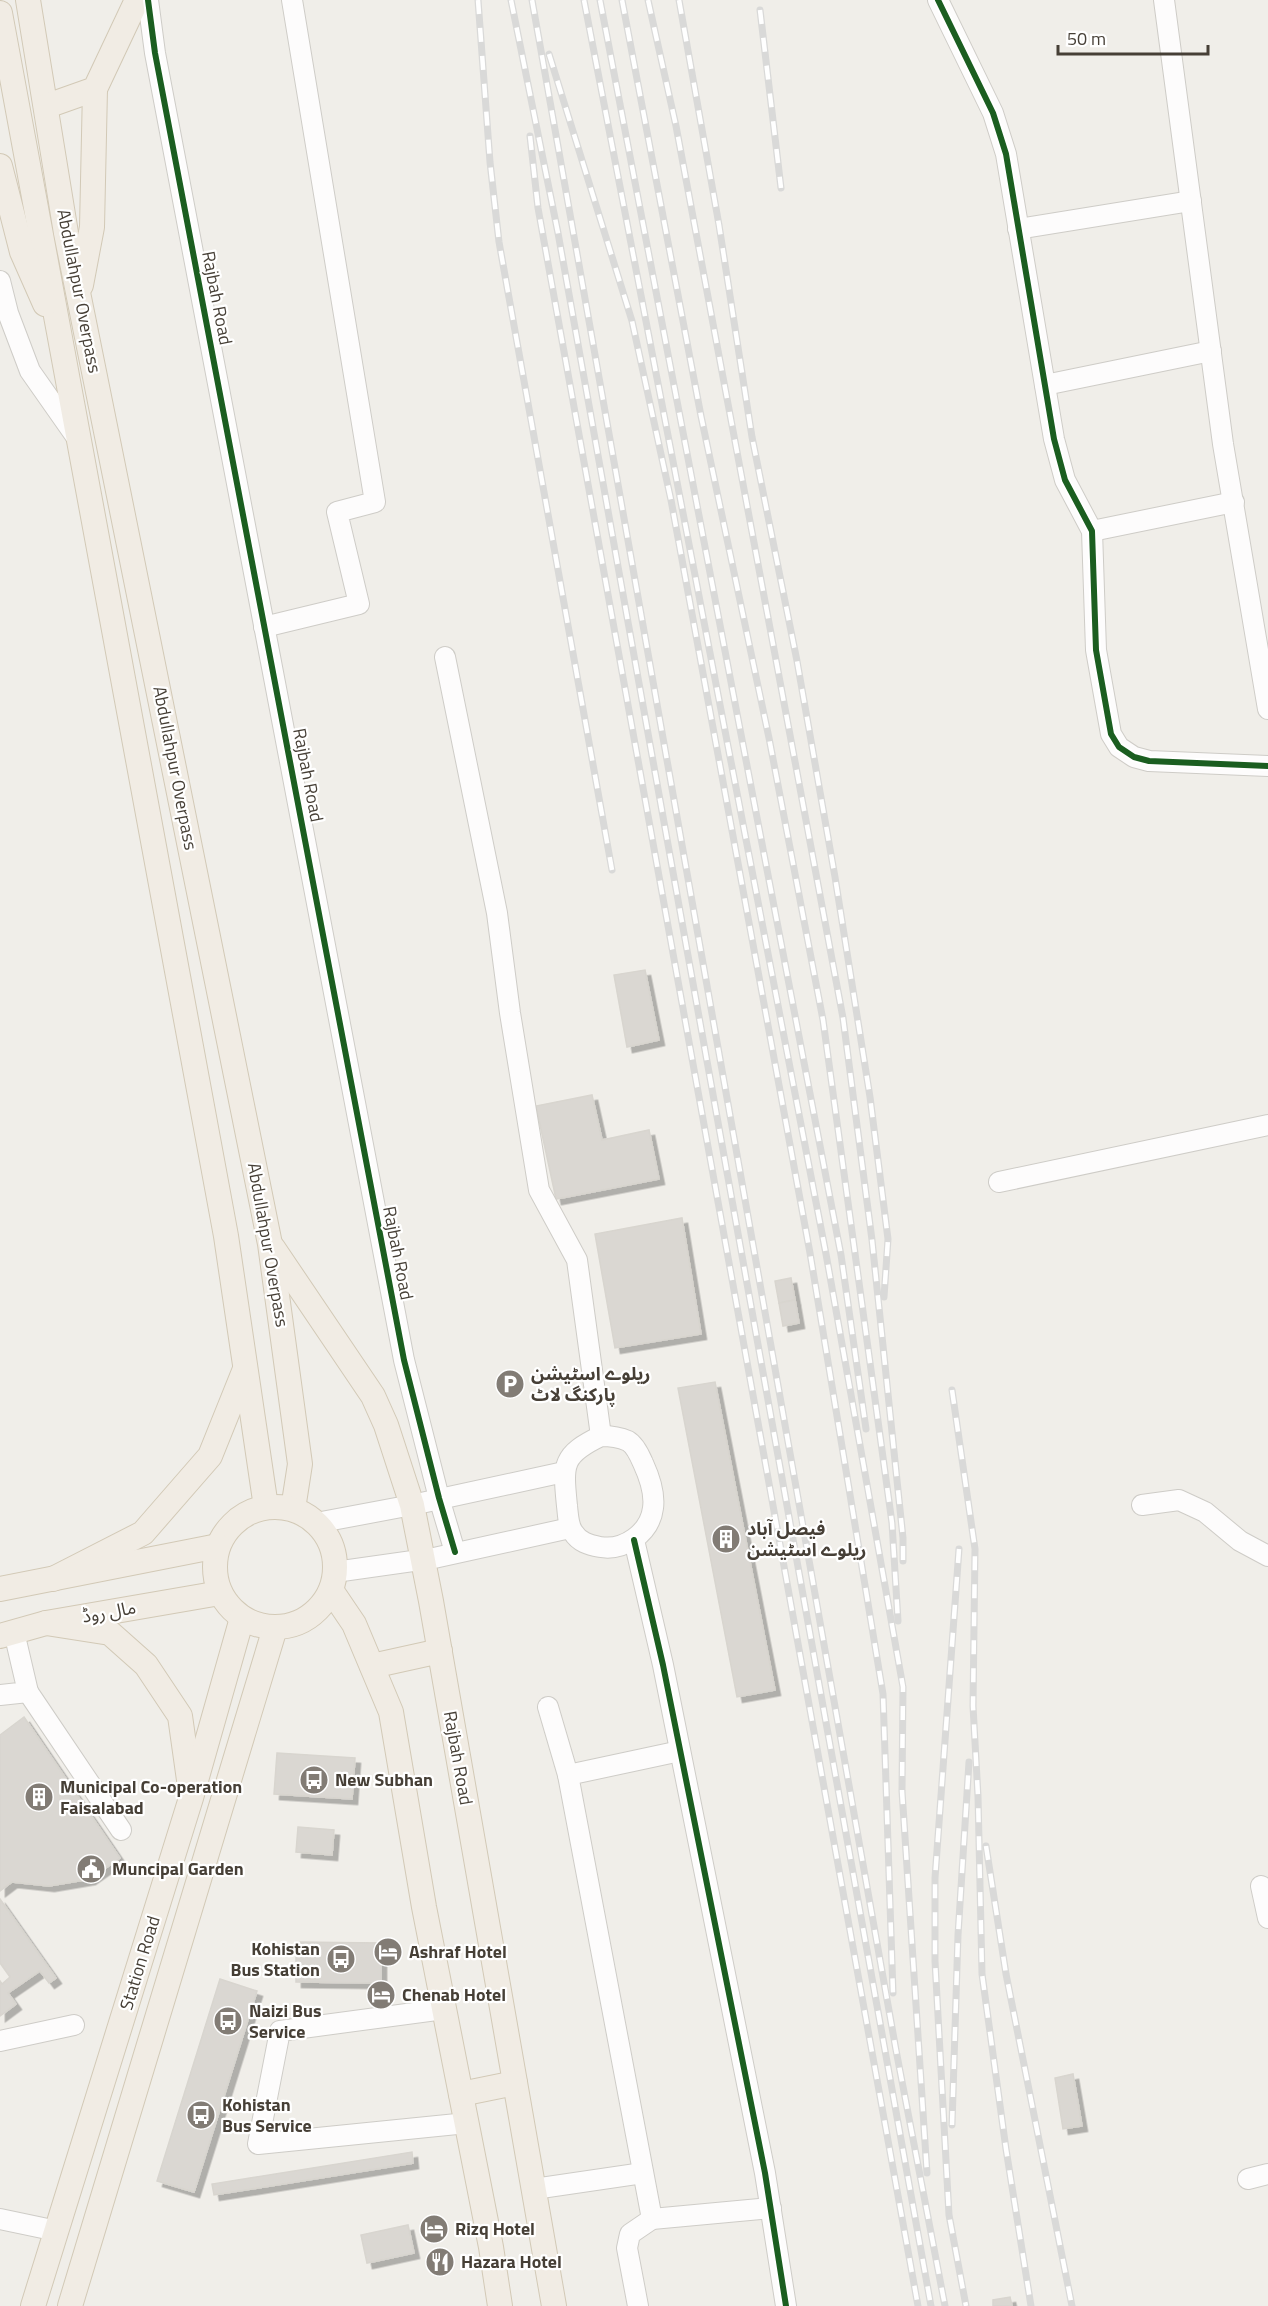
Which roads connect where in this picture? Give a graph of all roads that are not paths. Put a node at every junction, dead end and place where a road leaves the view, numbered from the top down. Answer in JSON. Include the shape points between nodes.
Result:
{"nodes":[{"id":1,"x":28,"y":0,"type":"edge"},
{"id":2,"x":137,"y":0,"type":"edge"},
{"id":3,"x":148,"y":0,"type":"edge"},
{"id":4,"x":292,"y":0,"type":"edge"},
{"id":5,"x":938,"y":0,"type":"edge"},
{"id":6,"x":1164,"y":0,"type":"edge"},
{"id":7,"x":2,"y":22,"type":"edge"},
{"id":8,"x":95,"y":89,"type":"junction"},
{"id":9,"x":47,"y":106,"type":"junction"},
{"id":10,"x":0,"y":166,"type":"edge"},
{"id":11,"x":1191,"y":201,"type":"junction"},
{"id":12,"x":1018,"y":228,"type":"junction"},
{"id":13,"x":0,"y":281,"type":"edge"},
{"id":14,"x":79,"y":296,"type":"junction"},
{"id":15,"x":61,"y":342,"type":"junction"},
{"id":16,"x":1211,"y":351,"type":"junction"},
{"id":17,"x":1045,"y":385,"type":"junction"},
{"id":18,"x":80,"y":441,"type":"junction"},
{"id":19,"x":1234,"y":502,"type":"junction"},
{"id":20,"x":1092,"y":531,"type":"junction"},
{"id":21,"x":264,"y":627,"type":"junction"},
{"id":22,"x":1262,"y":636,"type":"edge"},
{"id":23,"x":445,"y":657,"type":"dead end"},
{"id":24,"x":1268,"y":709,"type":"edge"},
{"id":25,"x":1268,"y":766,"type":"edge"},
{"id":26,"x":1268,"y":1125,"type":"edge"},
{"id":27,"x":999,"y":1182,"type":"dead end"},
{"id":28,"x":270,"y":1244,"type":"junction"},
{"id":29,"x":246,"y":1367,"type":"junction"},
{"id":30,"x":601,"y":1436,"type":"junction"},
{"id":31,"x":564,"y":1472,"type":"junction"},
{"id":32,"x":438,"y":1498,"type":"junction"},
{"id":33,"x":412,"y":1505,"type":"junction"},
{"id":34,"x":1142,"y":1505,"type":"dead end"},
{"id":35,"x":266,"y":1507,"type":"junction"},
{"id":36,"x":293,"y":1509,"type":"junction"},
{"id":37,"x":316,"y":1523,"type":"junction"},
{"id":38,"x":570,"y":1528,"type":"junction"},
{"id":39,"x":634,"y":1540,"type":"junction"},
{"id":40,"x":218,"y":1546,"type":"junction"},
{"id":41,"x":455,"y":1552,"type":"junction"},
{"id":42,"x":1268,"y":1556,"type":"edge"},
{"id":43,"x":422,"y":1559,"type":"junction"},
{"id":44,"x":53,"y":1579,"type":"junction"},
{"id":45,"x":333,"y":1581,"type":"junction"},
{"id":46,"x":0,"y":1589,"type":"edge"},
{"id":47,"x":220,"y":1593,"type":"junction"},
{"id":48,"x":242,"y":1618,"type":"junction"},
{"id":49,"x":46,"y":1623,"type":"junction"},
{"id":50,"x":275,"y":1628,"type":"junction"},
{"id":51,"x":7,"y":1634,"type":"edge"},
{"id":52,"x":440,"y":1651,"type":"junction"},
{"id":53,"x":372,"y":1666,"type":"junction"},
{"id":54,"x":28,"y":1692,"type":"junction"},
{"id":55,"x":0,"y":1695,"type":"edge"},
{"id":56,"x":548,"y":1707,"type":"dead end"},
{"id":57,"x":680,"y":1751,"type":"junction"},
{"id":58,"x":568,"y":1775,"type":"junction"},
{"id":59,"x":191,"y":1798,"type":"junction"},
{"id":60,"x":121,"y":1830,"type":"dead end"},
{"id":61,"x":1261,"y":1886,"type":"dead end"},
{"id":62,"x":1268,"y":1918,"type":"edge"},
{"id":63,"x":444,"y":2009,"type":"junction"},
{"id":64,"x":74,"y":2025,"type":"dead end"},
{"id":65,"x":0,"y":2041,"type":"edge"},
{"id":66,"x":515,"y":2083,"type":"junction"},
{"id":67,"x":461,"y":2094,"type":"junction"},
{"id":68,"x":467,"y":2123,"type":"junction"},
{"id":69,"x":644,"y":2173,"type":"junction"},
{"id":70,"x":1268,"y":2174,"type":"edge"},
{"id":71,"x":1248,"y":2179,"type":"dead end"},
{"id":72,"x":534,"y":2189,"type":"junction"},
{"id":73,"x":771,"y":2208,"type":"junction"},
{"id":74,"x":0,"y":2219,"type":"edge"},
{"id":75,"x":652,"y":2219,"type":"junction"},
{"id":76,"x":57,"y":2231,"type":"junction"},
{"id":77,"x":33,"y":2306,"type":"edge"},
{"id":78,"x":70,"y":2306,"type":"edge"},
{"id":79,"x":500,"y":2306,"type":"edge"},
{"id":80,"x":554,"y":2306,"type":"edge"},
{"id":81,"x":638,"y":2306,"type":"edge"},
{"id":82,"x":786,"y":2306,"type":"edge"}],
"edges":[{"from":1,"to":9,"type":"main road","name":"Abdullahpur Overpass"},
{"from":2,"to":8,"type":"main road"},
{"from":3,"to":21,"type":"street","name":"Rajbah Road"},
{"from":4,"to":21,"type":"street","via":[[375,502],[337,512],[359,604]]},
{"from":5,"to":12,"type":"street","via":[[993,113],[1006,154]]},
{"from":6,"to":11,"type":"street"},
{"from":7,"to":15,"type":"main road","name":"Abdullahpur Overpass"},
{"from":8,"to":9,"type":"main road"},
{"from":8,"to":14,"type":"main road","via":[[92,227]]},
{"from":9,"to":14,"type":"main road","name":"Abdullahpur Overpass"},
{"from":10,"to":15,"type":"main road","via":[[22,252]]},
{"from":11,"to":12,"type":"street"},
{"from":11,"to":16,"type":"street"},
{"from":12,"to":17,"type":"street"},
{"from":13,"to":18,"type":"street","via":[[30,371]]},
{"from":14,"to":28,"type":"main road","name":"Abdullahpur Overpass"},
{"from":15,"to":18,"type":"main road","name":"Abdullahpur Overpass"},
{"from":16,"to":17,"type":"street"},
{"from":16,"to":19,"type":"street"},
{"from":17,"to":20,"type":"street","via":[[1065,480]]},
{"from":18,"to":29,"type":"main road","name":"Abdullahpur Overpass","via":[[224,1224]]},
{"from":19,"to":20,"type":"street"},
{"from":19,"to":22,"type":"street"},
{"from":20,"to":25,"type":"street","via":[[1096,650],[1111,734],[1119,747],[1149,761]]},
{"from":21,"to":32,"type":"street","name":"Rajbah Road","via":[[404,1360]]},
{"from":22,"to":24,"type":"street"},
{"from":23,"to":30,"type":"street","via":[[497,913],[539,1190],[577,1260]]},
{"from":26,"to":27,"type":"street"},
{"from":28,"to":33,"type":"main road","name":"Rajbah Road","via":[[373,1396]]},
{"from":28,"to":36,"type":"main road","name":"Abdullahpur Overpass","via":[[300,1464]]},
{"from":29,"to":35,"type":"main road","name":"Abdullahpur Overpass"},
{"from":29,"to":44,"type":"main road","via":[[210,1456],[143,1533]]},
{"from":30,"to":31,"type":"street","via":[[574,1453]]},
{"from":30,"to":39,"type":"street","via":[[630,1442],[647,1471],[653,1508]]},
{"from":31,"to":32,"type":"street"},
{"from":31,"to":38,"type":"street"},
{"from":32,"to":33,"type":"street"},
{"from":32,"to":41,"type":"street","name":"Rajbah Road"},
{"from":33,"to":37,"type":"street"},
{"from":33,"to":43,"type":"main road","name":"Rajbah Road"},
{"from":34,"to":42,"type":"street","via":[[1179,1500],[1205,1512],[1240,1541]]},
{"from":35,"to":36,"type":"main road"},
{"from":35,"to":40,"type":"main road","via":[[236,1520]]},
{"from":36,"to":37,"type":"main road"},
{"from":37,"to":45,"type":"main road","via":[[334,1554]]},
{"from":38,"to":39,"type":"street","via":[[589,1545],[609,1548]]},
{"from":38,"to":41,"type":"street"},
{"from":39,"to":57,"type":"street"},
{"from":40,"to":44,"type":"main road"},
{"from":40,"to":47,"type":"main road","via":[[214,1562]]},
{"from":41,"to":43,"type":"street"},
{"from":43,"to":45,"type":"street"},
{"from":43,"to":52,"type":"main road","name":"Rajbah Road"},
{"from":44,"to":46,"type":"main road"},
{"from":45,"to":50,"type":"main road","via":[[321,1606],[308,1618]]},
{"from":45,"to":53,"type":"main road"},
{"from":47,"to":48,"type":"main road"},
{"from":47,"to":49,"type":"main road","name":"مال روڈ"},
{"from":48,"to":50,"type":"main road"},
{"from":48,"to":59,"type":"main road","name":"Station Road"},
{"from":49,"to":51,"type":"main road","name":"مال روڈ"},
{"from":49,"to":59,"type":"main road","via":[[110,1633],[146,1665],[180,1716]]},
{"from":50,"to":78,"type":"main road","name":"Station Road"},
{"from":51,"to":54,"type":"street"},
{"from":52,"to":53,"type":"main road"},
{"from":52,"to":66,"type":"main road","name":"Rajbah Road"},
{"from":53,"to":63,"type":"main road","via":[[391,1712]]},
{"from":54,"to":55,"type":"street"},
{"from":54,"to":60,"type":"street"},
{"from":56,"to":58,"type":"street"},
{"from":57,"to":58,"type":"street"},
{"from":57,"to":73,"type":"street"},
{"from":58,"to":69,"type":"street"},
{"from":59,"to":76,"type":"main road","name":"Station Road"},
{"from":61,"to":62,"type":"street"},
{"from":63,"to":67,"type":"main road"},
{"from":63,"to":68,"type":"street","via":[[280,2031],[258,2144]]},
{"from":64,"to":65,"type":"street"},
{"from":66,"to":67,"type":"main road"},
{"from":66,"to":72,"type":"main road","name":"Rajbah Road"},
{"from":67,"to":68,"type":"main road"},
{"from":68,"to":79,"type":"main road"},
{"from":69,"to":72,"type":"street"},
{"from":69,"to":75,"type":"street"},
{"from":70,"to":71,"type":"street"},
{"from":72,"to":80,"type":"main road","name":"Rajbah Road"},
{"from":73,"to":75,"type":"street"},
{"from":73,"to":82,"type":"street"},
{"from":74,"to":76,"type":"street"},
{"from":75,"to":81,"type":"street","via":[[630,2234],[627,2248]]},
{"from":76,"to":77,"type":"main road","name":"Station Road"}]}
